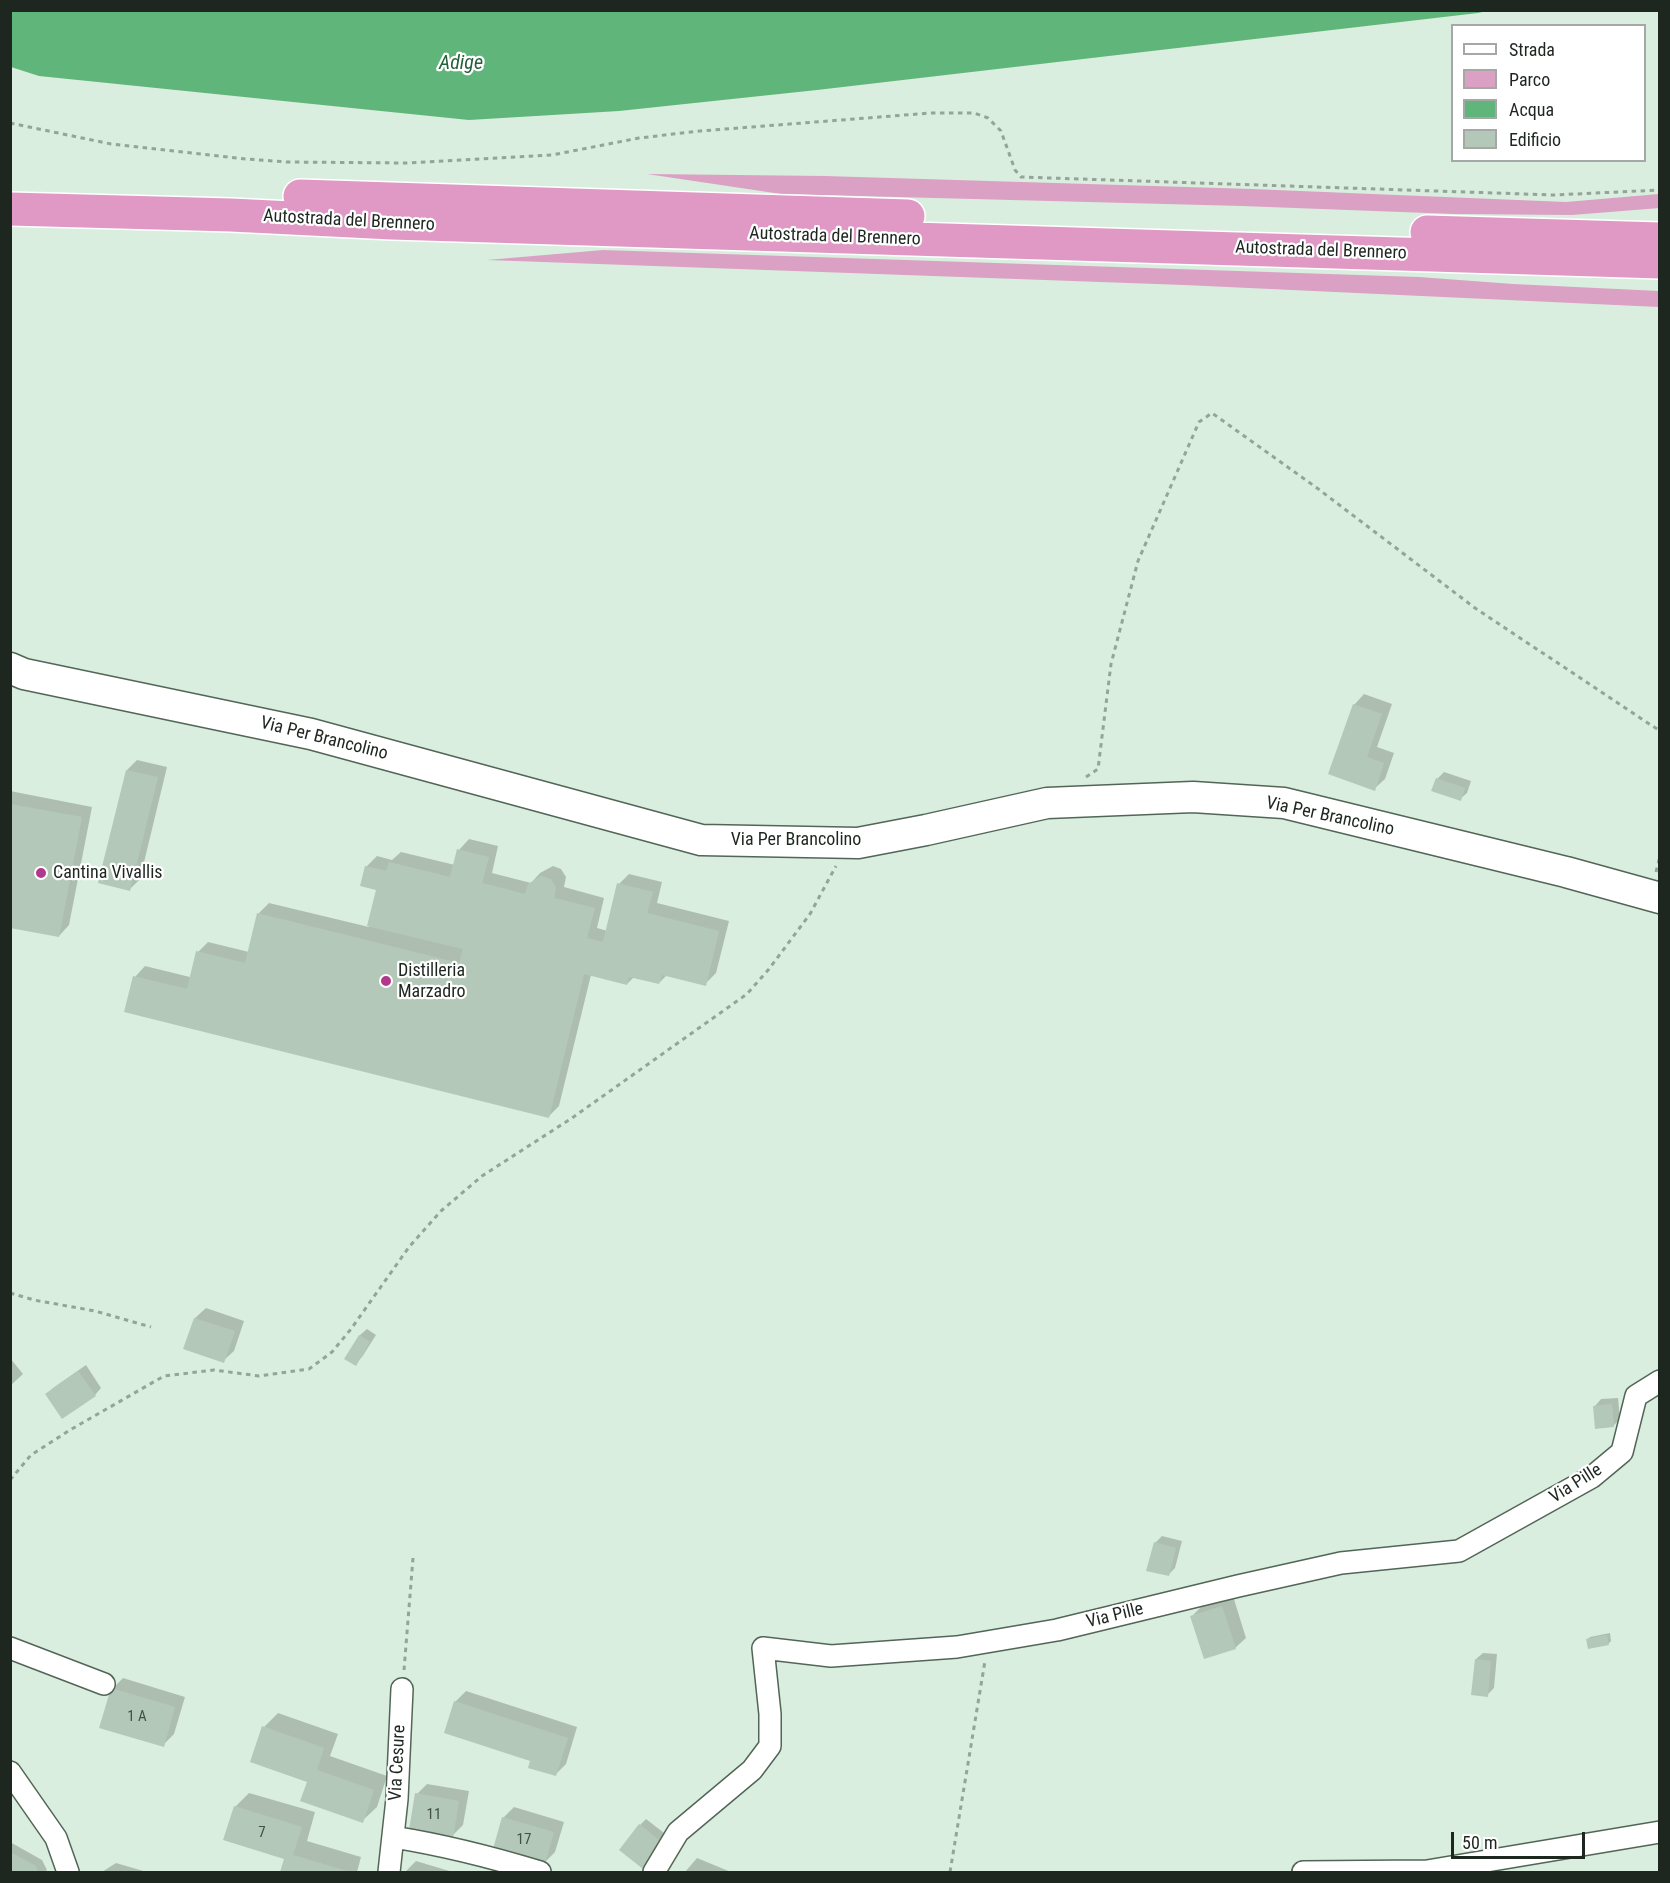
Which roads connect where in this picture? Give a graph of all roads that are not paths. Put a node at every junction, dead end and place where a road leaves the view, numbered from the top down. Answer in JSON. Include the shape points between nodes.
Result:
{"nodes":[{"id":1,"x":10,"y":187,"type":"edge"},
{"id":2,"x":10,"y":209,"type":"edge"},
{"id":3,"x":1659,"y":238,"type":"edge"},
{"id":4,"x":1659,"y":262,"type":"edge"},
{"id":5,"x":10,"y":668,"type":"edge"},
{"id":6,"x":1659,"y":898,"type":"edge"},
{"id":7,"x":1659,"y":1381,"type":"edge"},
{"id":8,"x":10,"y":1648,"type":"edge"},
{"id":9,"x":104,"y":1684,"type":"dead end"},
{"id":10,"x":402,"y":1689,"type":"road end"},
{"id":11,"x":10,"y":1772,"type":"edge"},
{"id":12,"x":1659,"y":1832,"type":"edge"},
{"id":13,"x":393,"y":1837,"type":"junction"},
{"id":14,"x":68,"y":1872,"type":"edge"},
{"id":15,"x":389,"y":1872,"type":"edge"},
{"id":16,"x":540,"y":1872,"type":"edge"},
{"id":17,"x":654,"y":1872,"type":"edge"},
{"id":18,"x":1303,"y":1872,"type":"edge"}],
"edges":[{"from":1,"to":3,"type":"highway","name":"Autostrada del Brennero"},
{"from":2,"to":4,"type":"highway","name":"Autostrada del Brennero"},
{"from":5,"to":6,"type":"main road","name":"Via Per Brancolino","via":[[311,734],[701,840],[858,843],[1047,803],[1193,797],[1284,803]]},
{"from":7,"to":17,"type":"street","name":"Via Pille","via":[[1636,1396],[1622,1452],[1592,1477],[1459,1551],[1341,1563],[1057,1630],[957,1647],[831,1656],[763,1648],[770,1746],[752,1770],[678,1832]]},
{"from":8,"to":9,"type":"street"},
{"from":10,"to":13,"type":"street","name":"Via Cesure"},
{"from":11,"to":14,"type":"street","via":[[56,1838]]},
{"from":12,"to":18,"type":"street","via":[[1426,1871]]},
{"from":13,"to":15,"type":"street","name":"Via Cesure"},
{"from":13,"to":16,"type":"street","via":[[434,1843]]}]}
